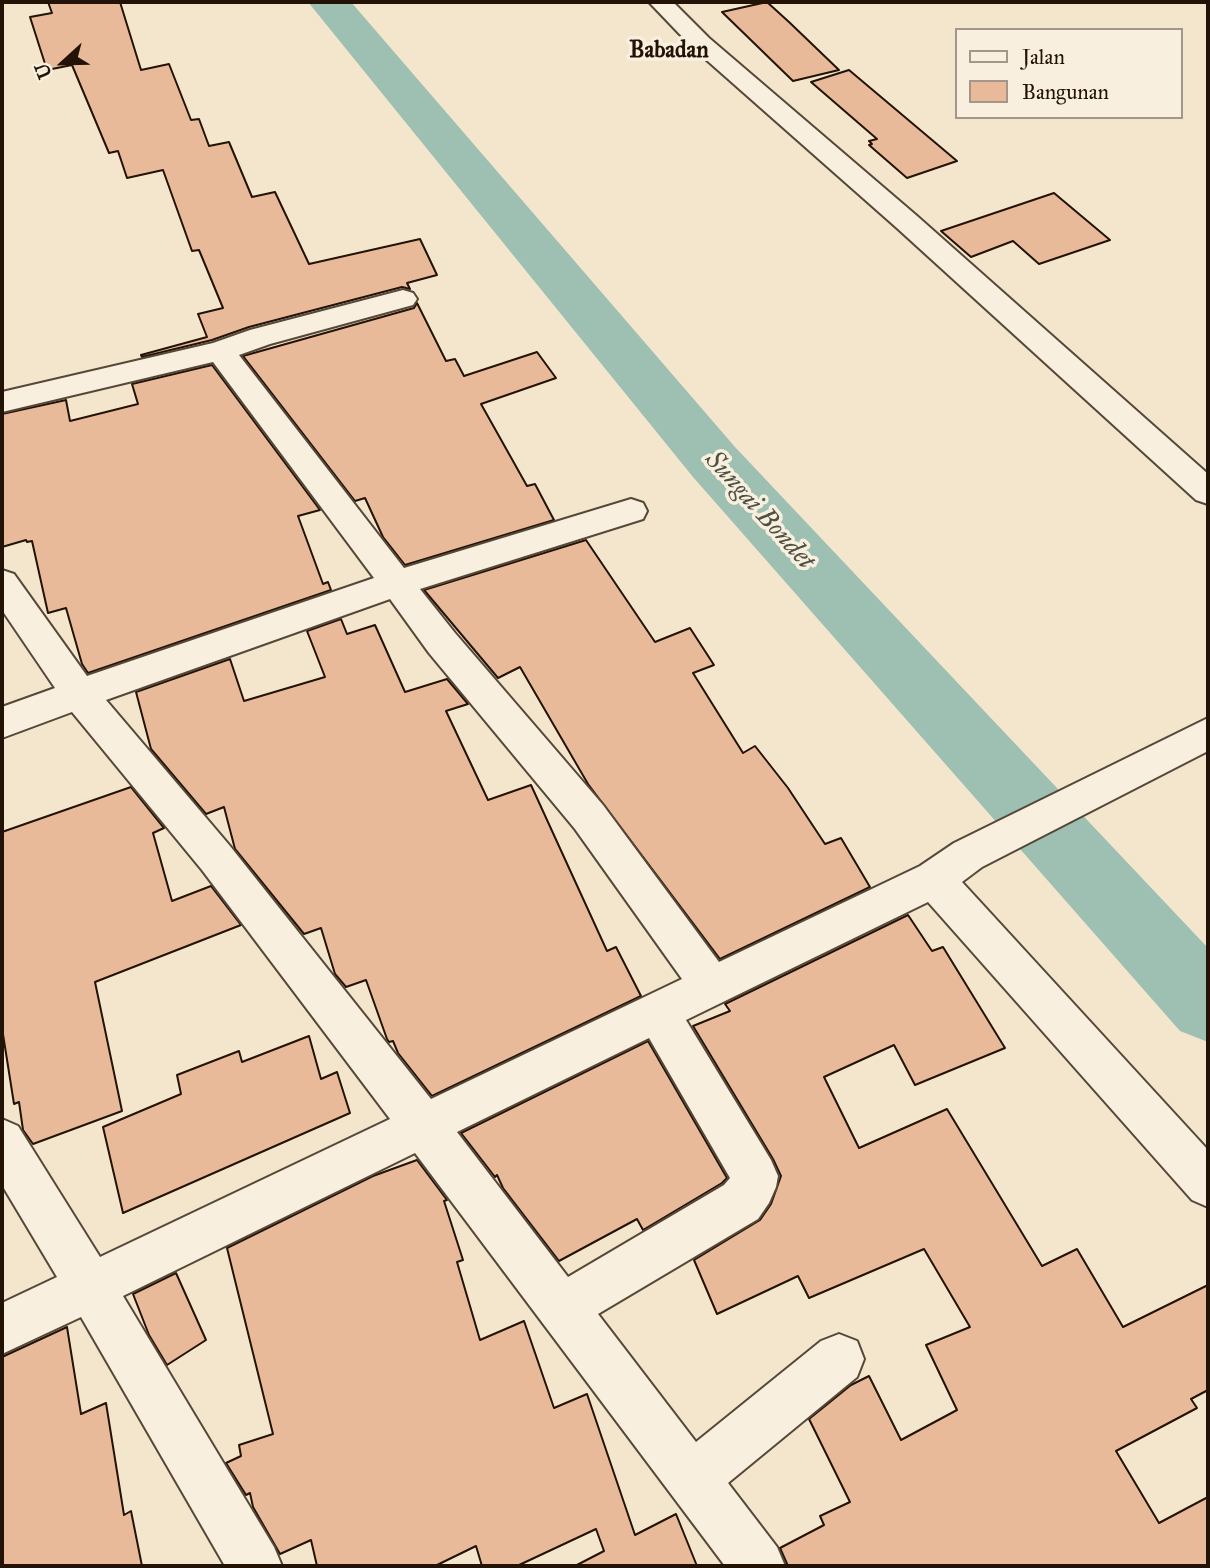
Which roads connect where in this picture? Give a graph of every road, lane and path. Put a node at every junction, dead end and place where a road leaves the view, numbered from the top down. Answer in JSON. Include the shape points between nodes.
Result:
{"nodes":[{"id":1,"x":660,"y":2,"type":"edge"},
{"id":2,"x":683,"y":2,"type":"edge"},
{"id":3,"x":701,"y":43,"type":"junction"},
{"id":4,"x":403,"y":299,"type":"dead end"},
{"id":5,"x":220,"y":351,"type":"junction"},
{"id":6,"x":2,"y":402,"type":"edge"},
{"id":7,"x":1208,"y":492,"type":"edge"},
{"id":8,"x":631,"y":510,"type":"dead end"},
{"id":9,"x":2,"y":583,"type":"edge"},
{"id":10,"x":398,"y":583,"type":"junction"},
{"id":11,"x":79,"y":694,"type":"junction"},
{"id":12,"x":2,"y":723,"type":"edge"},
{"id":13,"x":1208,"y":733,"type":"edge"},
{"id":14,"x":951,"y":867,"type":"junction"},
{"id":15,"x":711,"y":985,"type":"junction"},
{"id":16,"x":657,"y":1012,"type":"junction"},
{"id":17,"x":422,"y":1124,"type":"junction"},
{"id":18,"x":2,"y":1142,"type":"edge"},
{"id":19,"x":1208,"y":1184,"type":"edge"},
{"id":20,"x":90,"y":1286,"type":"junction"},
{"id":21,"x":562,"y":1308,"type":"junction"},
{"id":22,"x":2,"y":1329,"type":"edge"},
{"id":23,"x":839,"y":1359,"type":"dead end"},
{"id":24,"x":692,"y":1479,"type":"junction"},
{"id":25,"x":255,"y":1566,"type":"edge"},
{"id":26,"x":758,"y":1566,"type":"edge"}],
"edges":[{"from":1,"to":3,"type":"street"},
{"from":2,"to":3,"type":"street"},
{"from":3,"to":7,"type":"street"},
{"from":4,"to":5,"type":"street"},
{"from":5,"to":6,"type":"street"},
{"from":5,"to":10,"type":"street"},
{"from":8,"to":10,"type":"street"},
{"from":9,"to":11,"type":"street"},
{"from":10,"to":11,"type":"street"},
{"from":10,"to":15,"type":"street","via":[[442,643],[589,817]]},
{"from":11,"to":12,"type":"street"},
{"from":11,"to":17,"type":"street","via":[[216,858]]},
{"from":13,"to":14,"type":"street"},
{"from":14,"to":15,"type":"street"},
{"from":14,"to":19,"type":"street"},
{"from":15,"to":16,"type":"street"},
{"from":16,"to":17,"type":"street"},
{"from":16,"to":21,"type":"street","via":[[747,1162],[755,1177],[754,1187],[741,1202]]},
{"from":17,"to":20,"type":"street"},
{"from":17,"to":21,"type":"street"},
{"from":18,"to":20,"type":"street"},
{"from":20,"to":22,"type":"street"},
{"from":20,"to":25,"type":"street"},
{"from":21,"to":24,"type":"street"},
{"from":23,"to":24,"type":"street"},
{"from":24,"to":26,"type":"street"}]}
